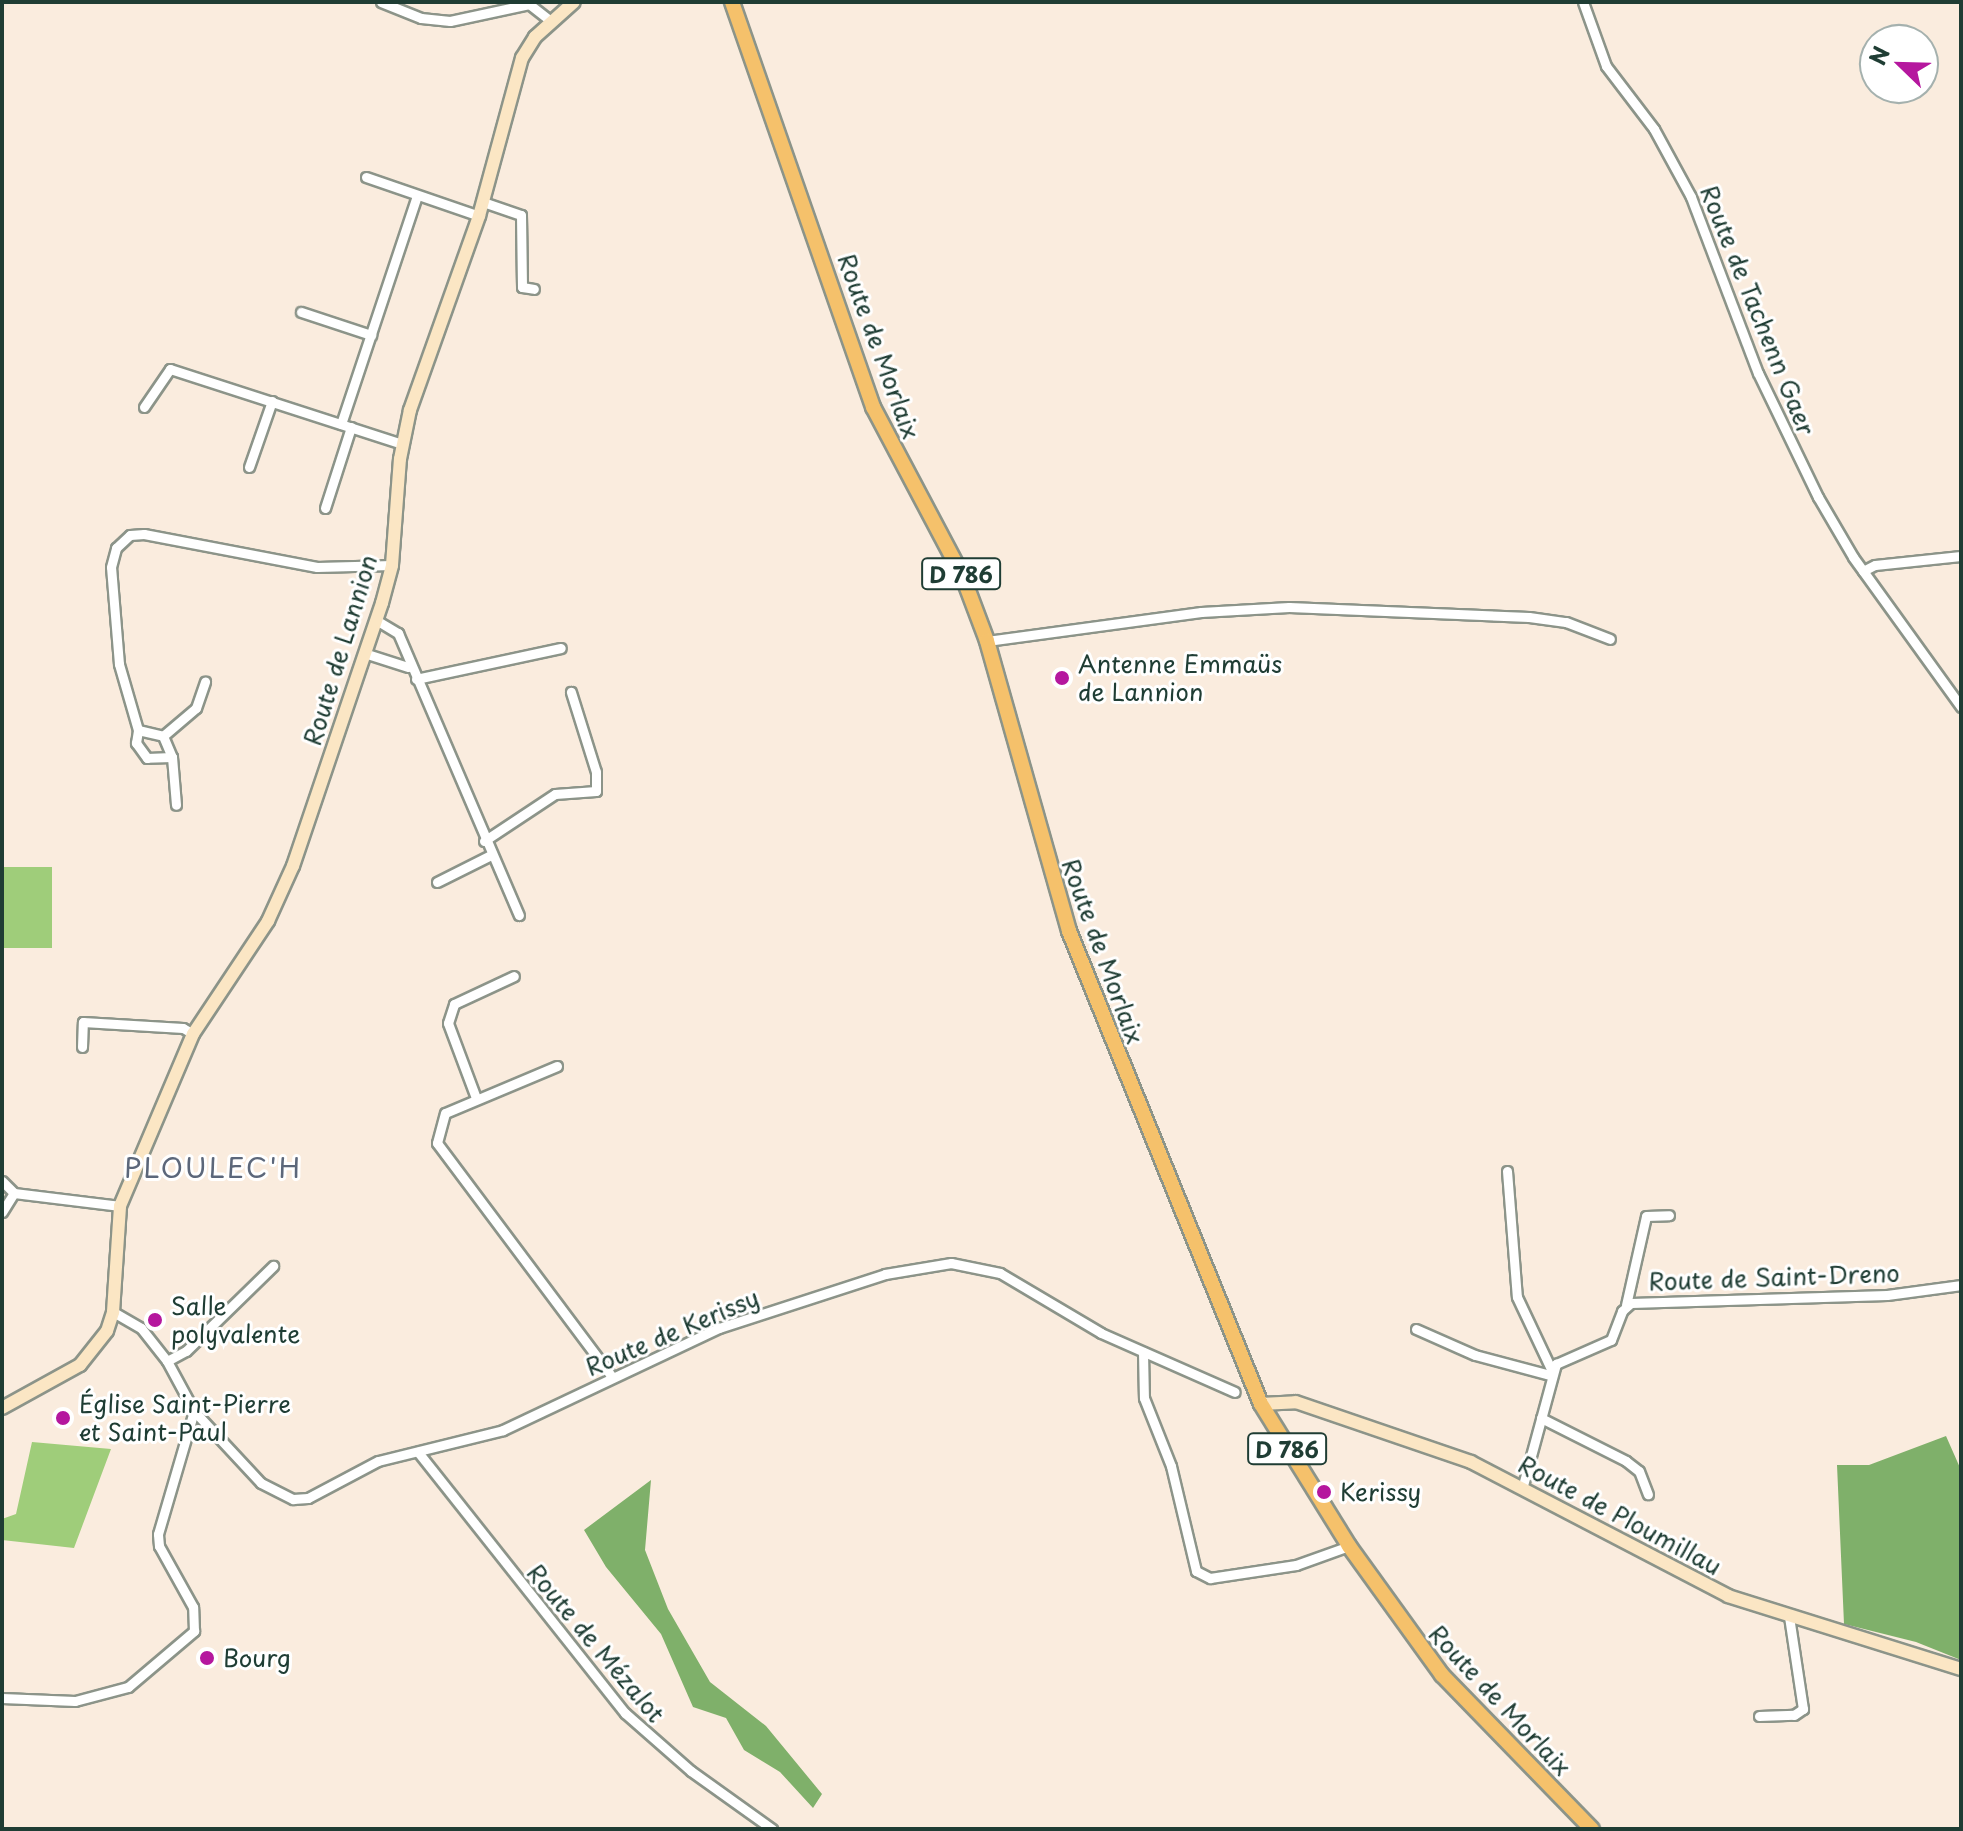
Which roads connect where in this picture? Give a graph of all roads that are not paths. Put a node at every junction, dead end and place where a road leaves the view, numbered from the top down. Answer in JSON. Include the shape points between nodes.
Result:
{"nodes":[{"id":1,"x":381,"y":2,"type":"edge"},
{"id":2,"x":574,"y":2,"type":"edge"},
{"id":3,"x":732,"y":2,"type":"edge"},
{"id":4,"x":1583,"y":2,"type":"edge"},
{"id":5,"x":551,"y":21,"type":"junction"},
{"id":6,"x":366,"y":177,"type":"dead end"},
{"id":7,"x":417,"y":195,"type":"junction"},
{"id":8,"x":483,"y":202,"type":"junction"},
{"id":9,"x":479,"y":216,"type":"junction"},
{"id":10,"x":534,"y":289,"type":"dead end"},
{"id":11,"x":301,"y":312,"type":"dead end"},
{"id":12,"x":371,"y":335,"type":"junction"},
{"id":13,"x":272,"y":401,"type":"junction"},
{"id":14,"x":144,"y":407,"type":"dead end"},
{"id":15,"x":346,"y":426,"type":"junction"},
{"id":16,"x":402,"y":444,"type":"junction"},
{"id":17,"x":249,"y":467,"type":"dead end"},
{"id":18,"x":325,"y":508,"type":"dead end"},
{"id":19,"x":1961,"y":556,"type":"edge"},
{"id":20,"x":392,"y":565,"type":"junction"},
{"id":21,"x":1863,"y":571,"type":"junction"},
{"id":22,"x":376,"y":620,"type":"junction"},
{"id":23,"x":1610,"y":639,"type":"dead end"},
{"id":24,"x":987,"y":641,"type":"junction"},
{"id":25,"x":561,"y":648,"type":"dead end"},
{"id":26,"x":364,"y":653,"type":"junction"},
{"id":27,"x":408,"y":667,"type":"junction"},
{"id":28,"x":416,"y":679,"type":"junction"},
{"id":29,"x":205,"y":682,"type":"dead end"},
{"id":30,"x":571,"y":692,"type":"dead end"},
{"id":31,"x":1961,"y":707,"type":"edge"},
{"id":32,"x":138,"y":730,"type":"junction"},
{"id":33,"x":163,"y":736,"type":"junction"},
{"id":34,"x":172,"y":757,"type":"junction"},
{"id":35,"x":176,"y":805,"type":"dead end"},
{"id":36,"x":484,"y":841,"type":"junction"},
{"id":37,"x":491,"y":855,"type":"junction"},
{"id":38,"x":437,"y":882,"type":"dead end"},
{"id":39,"x":519,"y":915,"type":"dead end"},
{"id":40,"x":514,"y":976,"type":"dead end"},
{"id":41,"x":193,"y":1034,"type":"junction"},
{"id":42,"x":82,"y":1047,"type":"dead end"},
{"id":43,"x":557,"y":1066,"type":"dead end"},
{"id":44,"x":476,"y":1098,"type":"junction"},
{"id":45,"x":1507,"y":1171,"type":"dead end"},
{"id":46,"x":2,"y":1181,"type":"edge"},
{"id":47,"x":14,"y":1193,"type":"junction"},
{"id":48,"x":120,"y":1206,"type":"junction"},
{"id":49,"x":2,"y":1212,"type":"edge"},
{"id":50,"x":1669,"y":1215,"type":"dead end"},
{"id":51,"x":273,"y":1266,"type":"dead end"},
{"id":52,"x":1961,"y":1285,"type":"edge"},
{"id":53,"x":1626,"y":1305,"type":"junction"},
{"id":54,"x":113,"y":1312,"type":"junction"},
{"id":55,"x":1416,"y":1329,"type":"dead end"},
{"id":56,"x":1143,"y":1352,"type":"junction"},
{"id":57,"x":167,"y":1361,"type":"junction"},
{"id":58,"x":1551,"y":1373,"type":"junction"},
{"id":59,"x":612,"y":1377,"type":"junction"},
{"id":60,"x":1235,"y":1392,"type":"dead end"},
{"id":61,"x":1261,"y":1404,"type":"junction"},
{"id":62,"x":2,"y":1408,"type":"edge"},
{"id":63,"x":194,"y":1411,"type":"junction"},
{"id":64,"x":1541,"y":1418,"type":"junction"},
{"id":65,"x":418,"y":1452,"type":"junction"},
{"id":66,"x":1522,"y":1489,"type":"junction"},
{"id":67,"x":1648,"y":1494,"type":"dead end"},
{"id":68,"x":1349,"y":1546,"type":"junction"},
{"id":69,"x":1789,"y":1616,"type":"junction"},
{"id":70,"x":1961,"y":1669,"type":"edge"},
{"id":71,"x":2,"y":1698,"type":"edge"},
{"id":72,"x":1759,"y":1716,"type":"dead end"},
{"id":73,"x":772,"y":1829,"type":"edge"},
{"id":74,"x":1592,"y":1829,"type":"edge"}],
"edges":[{"from":1,"to":5,"type":"street","via":[[421,18],[450,21],[529,4]]},
{"from":2,"to":5,"type":"street","name":"Route de Lannion"},
{"from":3,"to":24,"type":"main road","name":"Route de Morlaix","number":"D 786","via":[[873,407],[963,577]]},
{"from":4,"to":21,"type":"street","name":"Route de Tachenn Gaer","via":[[1606,66],[1654,129],[1691,197],[1758,373],[1818,497]]},
{"from":5,"to":8,"type":"street","name":"Route de Lannion","via":[[522,58]]},
{"from":6,"to":7,"type":"street"},
{"from":7,"to":9,"type":"street"},
{"from":7,"to":12,"type":"street"},
{"from":8,"to":9,"type":"street","name":"Route de Lannion"},
{"from":8,"to":10,"type":"street","via":[[521,215],[522,287]]},
{"from":9,"to":16,"type":"street","name":"Route de Lannion"},
{"from":11,"to":12,"type":"street"},
{"from":12,"to":15,"type":"street"},
{"from":13,"to":14,"type":"street","via":[[170,369]]},
{"from":13,"to":15,"type":"street"},
{"from":13,"to":17,"type":"street"},
{"from":15,"to":16,"type":"street"},
{"from":15,"to":18,"type":"street"},
{"from":16,"to":20,"type":"street","name":"Route de Lannion"},
{"from":19,"to":21,"type":"street","via":[[1875,565]]},
{"from":20,"to":22,"type":"street","name":"Route de Lannion"},
{"from":20,"to":32,"type":"street","via":[[317,567],[130,535],[116,548],[111,567],[119,664]]},
{"from":21,"to":31,"type":"street","name":"Route de Tachenn Gaer"},
{"from":22,"to":26,"type":"street","name":"Route de Lannion"},
{"from":22,"to":27,"type":"street","via":[[398,633]]},
{"from":23,"to":24,"type":"street","via":[[1566,622],[1529,617],[1289,607],[1201,612]]},
{"from":24,"to":61,"type":"main road","name":"Route de Morlaix","number":"D 786","via":[[1069,931]]},
{"from":25,"to":28,"type":"street"},
{"from":26,"to":27,"type":"street"},
{"from":26,"to":41,"type":"street","name":"Route de Lannion","via":[[317,801],[279,897]]},
{"from":27,"to":28,"type":"street"},
{"from":28,"to":36,"type":"street"},
{"from":29,"to":33,"type":"street","via":[[196,708]]},
{"from":30,"to":36,"type":"street","via":[[596,772],[596,791],[555,794]]},
{"from":32,"to":33,"type":"street"},
{"from":32,"to":34,"type":"street","via":[[136,743],[147,758],[160,762]]},
{"from":33,"to":34,"type":"street"},
{"from":34,"to":35,"type":"street"},
{"from":36,"to":37,"type":"street"},
{"from":37,"to":38,"type":"street"},
{"from":37,"to":39,"type":"street"},
{"from":40,"to":44,"type":"street","via":[[454,1004],[448,1023]]},
{"from":41,"to":42,"type":"street","via":[[183,1028],[83,1022]]},
{"from":41,"to":48,"type":"street","name":"Route de Lannion"},
{"from":43,"to":44,"type":"street"},
{"from":44,"to":59,"type":"street","via":[[445,1113],[437,1143]]},
{"from":45,"to":58,"type":"street","via":[[1517,1297]]},
{"from":46,"to":47,"type":"street"},
{"from":47,"to":48,"type":"street"},
{"from":47,"to":49,"type":"street"},
{"from":48,"to":54,"type":"street","name":"Route de Lannion"},
{"from":50,"to":53,"type":"street","via":[[1646,1216]]},
{"from":51,"to":57,"type":"street","via":[[186,1351]]},
{"from":52,"to":53,"type":"street","name":"Route de Saint-Dreno","via":[[1887,1295]]},
{"from":53,"to":58,"type":"street","name":"Route de Saint-Dreno","via":[[1611,1340],[1561,1360]]},
{"from":54,"to":57,"type":"street","name":"Route de Kerissy","via":[[141,1328]]},
{"from":54,"to":62,"type":"street","via":[[107,1331],[80,1365]]},
{"from":55,"to":58,"type":"street","via":[[1475,1355]]},
{"from":56,"to":59,"type":"street","name":"Route de Kerissy","via":[[1000,1273],[951,1263],[885,1274],[719,1328]]},
{"from":56,"to":60,"type":"street","name":"Route de Kerissy"},
{"from":56,"to":68,"type":"street","via":[[1144,1398],[1171,1466],[1196,1571],[1210,1578],[1296,1565]]},
{"from":57,"to":63,"type":"street","name":"Route de Kerissy"},
{"from":58,"to":64,"type":"street"},
{"from":59,"to":65,"type":"street","name":"Route de Kerissy","via":[[503,1430]]},
{"from":61,"to":66,"type":"street","name":"Route de Ploumillau","via":[[1296,1402],[1471,1462]]},
{"from":61,"to":68,"type":"main road","name":"Route de Morlaix","number":"D 786"},
{"from":63,"to":65,"type":"street","name":"Route de Kerissy","via":[[261,1483],[293,1499],[308,1498],[378,1461]]},
{"from":63,"to":71,"type":"street","via":[[158,1534],[193,1607],[194,1631],[128,1687],[75,1701]]},
{"from":64,"to":66,"type":"street"},
{"from":64,"to":67,"type":"street","via":[[1626,1461],[1639,1471]]},
{"from":65,"to":73,"type":"street","name":"Route de Mézalot","via":[[625,1713],[691,1771]]},
{"from":66,"to":69,"type":"street","name":"Route de Ploumillau","via":[[1702,1584]]},
{"from":68,"to":74,"type":"main road","name":"Route de Morlaix","number":"D 786","via":[[1442,1675]]},
{"from":69,"to":70,"type":"street","name":"Route de Ploumillau","via":[[1911,1649]]},
{"from":69,"to":72,"type":"street","via":[[1803,1709],[1794,1715]]}]}
